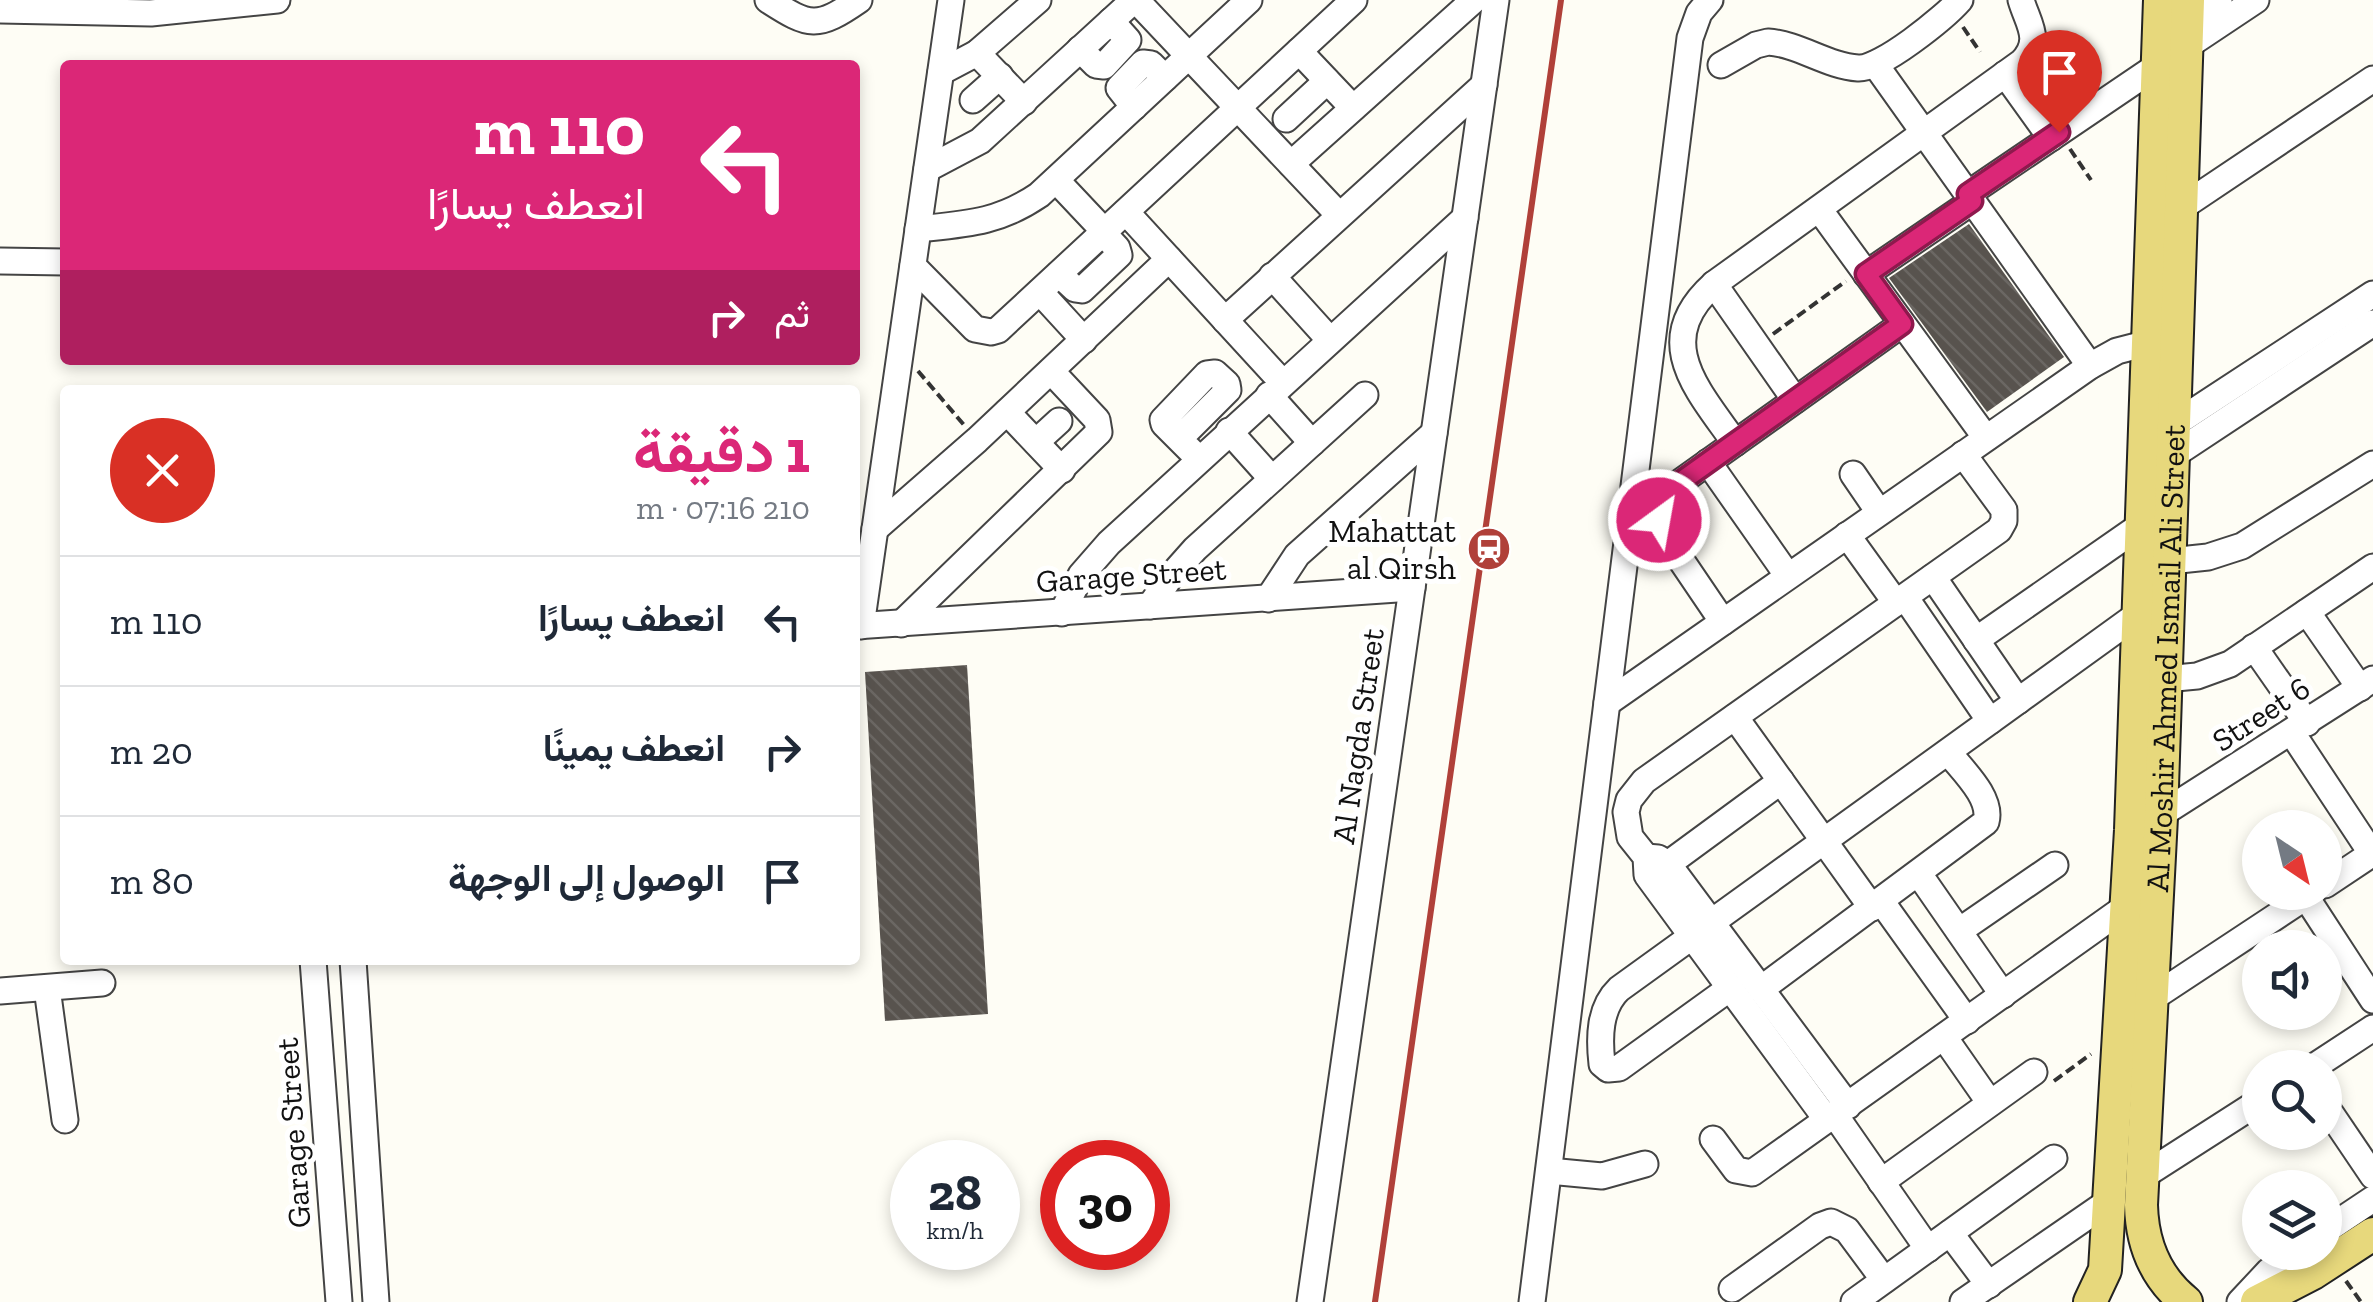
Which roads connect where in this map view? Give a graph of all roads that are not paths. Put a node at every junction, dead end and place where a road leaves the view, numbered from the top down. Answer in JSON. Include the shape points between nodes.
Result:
{"nodes":[{"id":1,"x":277,"y":0,"type":"edge"},
{"id":2,"x":768,"y":0,"type":"edge"},
{"id":3,"x":859,"y":0,"type":"edge"},
{"id":4,"x":951,"y":0,"type":"edge"},
{"id":5,"x":1038,"y":0,"type":"edge"},
{"id":6,"x":1135,"y":0,"type":"edge"},
{"id":7,"x":1354,"y":0,"type":"edge"},
{"id":8,"x":1474,"y":0,"type":"edge"},
{"id":9,"x":1496,"y":0,"type":"edge"},
{"id":10,"x":1710,"y":0,"type":"edge"},
{"id":11,"x":1960,"y":0,"type":"edge"},
{"id":12,"x":2020,"y":0,"type":"edge"},
{"id":13,"x":2160,"y":0,"type":"edge"},
{"id":14,"x":2219,"y":0,"type":"edge"},
{"id":15,"x":1246,"y":1,"type":"edge"},
{"id":16,"x":2249,"y":2,"type":"edge"},
{"id":17,"x":151,"y":7,"type":"edge"},
{"id":18,"x":0,"y":10,"type":"edge"},
{"id":19,"x":2188,"y":22,"type":"edge"},
{"id":20,"x":1299,"y":51,"type":"junction"},
{"id":21,"x":977,"y":53,"type":"junction"},
{"id":22,"x":1189,"y":56,"type":"junction"},
{"id":23,"x":1875,"y":64,"type":"junction"},
{"id":24,"x":1720,"y":65,"type":"dead end"},
{"id":25,"x":2158,"y":66,"type":"junction"},
{"id":26,"x":941,"y":72,"type":"junction"},
{"id":27,"x":2005,"y":74,"type":"junction"},
{"id":28,"x":1000,"y":76,"type":"junction"},
{"id":29,"x":2373,"y":79,"type":"edge"},
{"id":30,"x":1327,"y":81,"type":"junction"},
{"id":31,"x":1484,"y":85,"type":"junction"},
{"id":32,"x":973,"y":100,"type":"dead end"},
{"id":33,"x":1024,"y":102,"type":"junction"},
{"id":34,"x":1238,"y":108,"type":"junction"},
{"id":35,"x":1353,"y":108,"type":"junction"},
{"id":36,"x":1286,"y":119,"type":"dead end"},
{"id":37,"x":1924,"y":132,"type":"junction"},
{"id":38,"x":2055,"y":135,"type":"junction"},
{"id":39,"x":1291,"y":164,"type":"junction"},
{"id":40,"x":927,"y":170,"type":"junction"},
{"id":41,"x":1056,"y":180,"type":"junction"},
{"id":42,"x":1970,"y":198,"type":"junction"},
{"id":43,"x":2182,"y":207,"type":"junction"},
{"id":44,"x":1819,"y":209,"type":"junction"},
{"id":45,"x":1126,"y":212,"type":"junction"},
{"id":46,"x":1339,"y":215,"type":"junction"},
{"id":47,"x":1464,"y":218,"type":"junction"},
{"id":48,"x":918,"y":229,"type":"junction"},
{"id":49,"x":1104,"y":232,"type":"junction"},
{"id":50,"x":1170,"y":260,"type":"junction"},
{"id":51,"x":0,"y":261,"type":"edge"},
{"id":52,"x":60,"y":262,"type":"edge"},
{"id":53,"x":913,"y":266,"type":"junction"},
{"id":54,"x":1865,"y":272,"type":"junction"},
{"id":55,"x":1272,"y":276,"type":"junction"},
{"id":56,"x":1714,"y":284,"type":"junction"},
{"id":57,"x":1040,"y":292,"type":"junction"},
{"id":58,"x":2373,"y":294,"type":"edge"},
{"id":59,"x":1225,"y":320,"type":"junction"},
{"id":60,"x":1902,"y":324,"type":"junction"},
{"id":61,"x":2373,"y":324,"type":"edge"},
{"id":62,"x":1329,"y":339,"type":"junction"},
{"id":63,"x":1084,"y":340,"type":"junction"},
{"id":64,"x":2148,"y":343,"type":"junction"},
{"id":65,"x":2090,"y":366,"type":"junction"},
{"id":66,"x":1051,"y":370,"type":"junction"},
{"id":67,"x":1275,"y":388,"type":"junction"},
{"id":68,"x":1365,"y":395,"type":"dead end"},
{"id":69,"x":1795,"y":400,"type":"junction"},
{"id":70,"x":1007,"y":412,"type":"junction"},
{"id":71,"x":1058,"y":421,"type":"dead end"},
{"id":72,"x":1228,"y":431,"type":"junction"},
{"id":73,"x":1434,"y":433,"type":"junction"},
{"id":74,"x":1986,"y":438,"type":"junction"},
{"id":75,"x":1179,"y":439,"type":"dead end"},
{"id":76,"x":2174,"y":441,"type":"junction"},
{"id":77,"x":1036,"y":442,"type":"junction"},
{"id":78,"x":1735,"y":443,"type":"junction"},
{"id":79,"x":1312,"y":444,"type":"junction"},
{"id":80,"x":1963,"y":454,"type":"junction"},
{"id":81,"x":2143,"y":457,"type":"junction"},
{"id":82,"x":1199,"y":459,"type":"junction"},
{"id":83,"x":1708,"y":462,"type":"junction"},
{"id":84,"x":2373,"y":464,"type":"edge"},
{"id":85,"x":1062,"y":470,"type":"junction"},
{"id":86,"x":1852,"y":474,"type":"dead end"},
{"id":87,"x":1272,"y":480,"type":"junction"},
{"id":88,"x":1880,"y":512,"type":"junction"},
{"id":89,"x":2140,"y":526,"type":"junction"},
{"id":90,"x":875,"y":529,"type":"junction"},
{"id":91,"x":1847,"y":535,"type":"junction"},
{"id":92,"x":2170,"y":561,"type":"junction"},
{"id":93,"x":2373,"y":566,"type":"edge"},
{"id":94,"x":1788,"y":576,"type":"junction"},
{"id":95,"x":1933,"y":577,"type":"junction"},
{"id":96,"x":1412,"y":588,"type":"junction"},
{"id":97,"x":1268,"y":599,"type":"junction"},
{"id":98,"x":1901,"y":600,"type":"junction"},
{"id":99,"x":1150,"y":606,"type":"junction"},
{"id":100,"x":1062,"y":612,"type":"junction"},
{"id":101,"x":2306,"y":612,"type":"junction"},
{"id":102,"x":860,"y":615,"type":"edge"},
{"id":103,"x":2137,"y":615,"type":"junction"},
{"id":104,"x":1723,"y":622,"type":"junction"},
{"id":105,"x":900,"y":624,"type":"junction"},
{"id":106,"x":860,"y":626,"type":"edge"},
{"id":107,"x":1976,"y":640,"type":"junction"},
{"id":108,"x":2254,"y":647,"type":"junction"},
{"id":109,"x":2165,"y":680,"type":"junction"},
{"id":110,"x":2366,"y":684,"type":"edge"},
{"id":111,"x":2018,"y":700,"type":"junction"},
{"id":112,"x":1607,"y":702,"type":"junction"},
{"id":113,"x":1735,"y":717,"type":"junction"},
{"id":114,"x":1990,"y":720,"type":"junction"},
{"id":115,"x":2299,"y":728,"type":"junction"},
{"id":116,"x":1948,"y":752,"type":"junction"},
{"id":117,"x":1781,"y":781,"type":"junction"},
{"id":118,"x":2146,"y":823,"type":"junction"},
{"id":119,"x":1824,"y":841,"type":"junction"},
{"id":120,"x":2372,"y":854,"type":"edge"},
{"id":121,"x":1657,"y":861,"type":"junction"},
{"id":122,"x":2055,"y":865,"type":"dead end"},
{"id":123,"x":2342,"y":873,"type":"edge"},
{"id":124,"x":1919,"y":874,"type":"junction"},
{"id":125,"x":1876,"y":904,"type":"junction"},
{"id":126,"x":2127,"y":906,"type":"junction"},
{"id":127,"x":2286,"y":910,"type":"edge"},
{"id":128,"x":2325,"y":910,"type":"edge"},
{"id":129,"x":1702,"y":930,"type":"junction"},
{"id":130,"x":1959,"y":931,"type":"junction"},
{"id":131,"x":313,"y":965,"type":"edge"},
{"id":132,"x":353,"y":965,"type":"edge"},
{"id":133,"x":102,"y":984,"type":"dead end"},
{"id":134,"x":46,"y":988,"type":"junction"},
{"id":135,"x":1730,"y":988,"type":"junction"},
{"id":136,"x":1761,"y":989,"type":"junction"},
{"id":137,"x":0,"y":991,"type":"edge"},
{"id":138,"x":2004,"y":995,"type":"junction"},
{"id":139,"x":2152,"y":999,"type":"junction"},
{"id":140,"x":2373,"y":1000,"type":"edge"},
{"id":141,"x":1569,"y":1014,"type":"junction"},
{"id":142,"x":1602,"y":1017,"type":"junction"},
{"id":143,"x":1967,"y":1021,"type":"junction"},
{"id":144,"x":2373,"y":1028,"type":"edge"},
{"id":145,"x":1944,"y":1037,"type":"junction"},
{"id":146,"x":2339,"y":1050,"type":"edge"},
{"id":147,"x":2042,"y":1078,"type":"road end"},
{"id":148,"x":1990,"y":1103,"type":"junction"},
{"id":149,"x":1837,"y":1113,"type":"junction"},
{"id":150,"x":2242,"y":1113,"type":"edge"},
{"id":151,"x":65,"y":1120,"type":"dead end"},
{"id":152,"x":364,"y":1123,"type":"junction"},
{"id":153,"x":325,"y":1126,"type":"junction"},
{"id":154,"x":2342,"y":1130,"type":"edge"},
{"id":155,"x":1712,"y":1139,"type":"dead end"},
{"id":156,"x":2054,"y":1158,"type":"dead end"},
{"id":157,"x":1645,"y":1164,"type":"dead end"},
{"id":158,"x":1549,"y":1171,"type":"junction"},
{"id":159,"x":2143,"y":1176,"type":"junction"},
{"id":160,"x":2373,"y":1176,"type":"edge"},
{"id":161,"x":1881,"y":1182,"type":"junction"},
{"id":162,"x":2373,"y":1199,"type":"edge"},
{"id":163,"x":2108,"y":1202,"type":"junction"},
{"id":164,"x":2342,"y":1220,"type":"edge"},
{"id":165,"x":1950,"y":1233,"type":"junction"},
{"id":166,"x":2373,"y":1234,"type":"edge"},
{"id":167,"x":1928,"y":1248,"type":"junction"},
{"id":168,"x":2270,"y":1270,"type":"edge"},
{"id":169,"x":1884,"y":1280,"type":"junction"},
{"id":170,"x":1988,"y":1285,"type":"junction"},
{"id":171,"x":1732,"y":1289,"type":"dead end"},
{"id":172,"x":339,"y":1302,"type":"edge"},
{"id":173,"x":376,"y":1302,"type":"edge"},
{"id":174,"x":1310,"y":1302,"type":"edge"},
{"id":175,"x":1532,"y":1302,"type":"edge"},
{"id":176,"x":1854,"y":1302,"type":"edge"},
{"id":177,"x":1963,"y":1302,"type":"edge"},
{"id":178,"x":2090,"y":1302,"type":"edge"},
{"id":179,"x":2186,"y":1302,"type":"edge"},
{"id":180,"x":2240,"y":1302,"type":"edge"},
{"id":181,"x":2257,"y":1302,"type":"edge"}],
"edges":[{"from":1,"to":17,"type":"street"},
{"from":2,"to":3,"type":"street","via":[[809,23],[832,19]]},
{"from":4,"to":26,"type":"street"},
{"from":5,"to":21,"type":"street"},
{"from":6,"to":22,"type":"street"},
{"from":6,"to":33,"type":"street"},
{"from":7,"to":20,"type":"street"},
{"from":8,"to":35,"type":"street"},
{"from":9,"to":31,"type":"street","name":"Al Nagda Street"},
{"from":10,"to":112,"type":"street","via":[[1690,38]]},
{"from":11,"to":23,"type":"street"},
{"from":12,"to":27,"type":"street","via":[[2034,42]]},
{"from":13,"to":25,"type":"main road","name":"Al Moshir Ahmed Ismail Ali Street"},
{"from":14,"to":19,"type":"street"},
{"from":15,"to":22,"type":"street"},
{"from":16,"to":19,"type":"street"},
{"from":17,"to":18,"type":"street"},
{"from":19,"to":43,"type":"main road","name":"Al Moshir Ahmed Ismail Ali Street"},
{"from":20,"to":30,"type":"street"},
{"from":20,"to":34,"type":"street"},
{"from":21,"to":26,"type":"street"},
{"from":21,"to":28,"type":"street"},
{"from":22,"to":34,"type":"street"},
{"from":22,"to":41,"type":"street"},
{"from":23,"to":24,"type":"street","via":[[1853,68],[1768,42]]},
{"from":23,"to":37,"type":"street"},
{"from":25,"to":38,"type":"street"},
{"from":25,"to":64,"type":"main road","name":"Al Moshir Ahmed Ismail Ali Street"},
{"from":26,"to":40,"type":"street"},
{"from":27,"to":37,"type":"street"},
{"from":27,"to":38,"type":"street"},
{"from":28,"to":32,"type":"street"},
{"from":28,"to":33,"type":"street"},
{"from":29,"to":43,"type":"street"},
{"from":30,"to":35,"type":"street"},
{"from":30,"to":36,"type":"street"},
{"from":31,"to":46,"type":"street"},
{"from":31,"to":47,"type":"street","name":"Al Nagda Street"},
{"from":33,"to":40,"type":"street","via":[[980,141]]},
{"from":34,"to":39,"type":"street"},
{"from":34,"to":45,"type":"street"},
{"from":35,"to":39,"type":"street"},
{"from":37,"to":42,"type":"street"},
{"from":37,"to":44,"type":"street"},
{"from":38,"to":42,"type":"street"},
{"from":39,"to":46,"type":"street"},
{"from":40,"to":48,"type":"street"},
{"from":41,"to":48,"type":"street","via":[[1002,216]]},
{"from":41,"to":49,"type":"street"},
{"from":42,"to":54,"type":"street"},
{"from":42,"to":65,"type":"street"},
{"from":43,"to":76,"type":"main road","name":"Al Moshir Ahmed Ismail Ali Street"},
{"from":44,"to":54,"type":"street"},
{"from":44,"to":56,"type":"street"},
{"from":45,"to":49,"type":"street"},
{"from":45,"to":50,"type":"street"},
{"from":46,"to":55,"type":"street"},
{"from":47,"to":62,"type":"street"},
{"from":47,"to":73,"type":"street","name":"Al Nagda Street"},
{"from":48,"to":53,"type":"street"},
{"from":49,"to":57,"type":"street"},
{"from":50,"to":59,"type":"street"},
{"from":50,"to":63,"type":"street"},
{"from":51,"to":52,"type":"street"},
{"from":53,"to":57,"type":"street","via":[[982,332],[998,330]]},
{"from":53,"to":90,"type":"street"},
{"from":54,"to":60,"type":"street"},
{"from":55,"to":59,"type":"street"},
{"from":55,"to":62,"type":"street"},
{"from":56,"to":69,"type":"street"},
{"from":56,"to":78,"type":"street","via":[[1687,320],[1684,364]]},
{"from":57,"to":63,"type":"street"},
{"from":58,"to":76,"type":"street"},
{"from":59,"to":67,"type":"street"},
{"from":60,"to":69,"type":"street"},
{"from":60,"to":74,"type":"street"},
{"from":61,"to":76,"type":"street"},
{"from":62,"to":67,"type":"street"},
{"from":63,"to":66,"type":"street"},
{"from":64,"to":65,"type":"street"},
{"from":64,"to":81,"type":"main road","name":"Al Moshir Ahmed Ismail Ali Street"},
{"from":65,"to":74,"type":"street"},
{"from":66,"to":70,"type":"street"},
{"from":66,"to":85,"type":"street","via":[[1100,426]]},
{"from":67,"to":72,"type":"street"},
{"from":67,"to":79,"type":"street"},
{"from":68,"to":79,"type":"street"},
{"from":69,"to":78,"type":"street"},
{"from":70,"to":77,"type":"street"},
{"from":70,"to":90,"type":"street"},
{"from":71,"to":77,"type":"street"},
{"from":72,"to":82,"type":"street"},
{"from":72,"to":87,"type":"street"},
{"from":73,"to":96,"type":"street","name":"Al Nagda Street"},
{"from":73,"to":97,"type":"street","via":[[1297,555]]},
{"from":74,"to":80,"type":"street"},
{"from":75,"to":82,"type":"street"},
{"from":76,"to":81,"type":"street"},
{"from":76,"to":92,"type":"main road","name":"Al Moshir Ahmed Ismail Ali Street"},
{"from":77,"to":85,"type":"street"},
{"from":78,"to":83,"type":"street"},
{"from":79,"to":87,"type":"street"},
{"from":80,"to":88,"type":"street"},
{"from":80,"to":95,"type":"street","via":[[2001,505],[2004,521]]},
{"from":81,"to":89,"type":"main road","name":"Al Moshir Ahmed Ismail Ali Street"},
{"from":82,"to":100,"type":"street","via":[[1094,558]]},
{"from":83,"to":94,"type":"street"},
{"from":83,"to":104,"type":"street","via":[[1672,488],[1659,520]]},
{"from":84,"to":92,"type":"street","via":[[2258,539],[2208,557]]},
{"from":85,"to":105,"type":"street"},
{"from":86,"to":88,"type":"street"},
{"from":87,"to":99,"type":"street","via":[[1182,562]]},
{"from":88,"to":91,"type":"street"},
{"from":89,"to":103,"type":"main road","name":"Al Moshir Ahmed Ismail Ali Street"},
{"from":89,"to":107,"type":"street"},
{"from":90,"to":102,"type":"street"},
{"from":91,"to":94,"type":"street"},
{"from":91,"to":98,"type":"street"},
{"from":92,"to":109,"type":"main road","name":"Al Moshir Ahmed Ismail Ali Street"},
{"from":93,"to":101,"type":"street"},
{"from":94,"to":104,"type":"street"},
{"from":95,"to":98,"type":"street"},
{"from":95,"to":107,"type":"street"},
{"from":96,"to":97,"type":"street","name":"Garage Street"},
{"from":96,"to":174,"type":"street","name":"Al Nagda Street"},
{"from":97,"to":99,"type":"street","name":"Garage Street"},
{"from":98,"to":113,"type":"street"},
{"from":98,"to":114,"type":"street"},
{"from":99,"to":100,"type":"street","name":"Garage Street"},
{"from":100,"to":105,"type":"street","name":"Garage Street"},
{"from":101,"to":108,"type":"street"},
{"from":101,"to":110,"type":"street"},
{"from":103,"to":111,"type":"street"},
{"from":103,"to":118,"type":"main road","name":"Al Moshir Ahmed Ismail Ali Street"},
{"from":104,"to":112,"type":"street"},
{"from":105,"to":106,"type":"street","name":"Garage Street"},
{"from":107,"to":111,"type":"street"},
{"from":108,"to":109,"type":"street","via":[[2209,673]]},
{"from":108,"to":115,"type":"street"},
{"from":109,"to":118,"type":"main road","name":"Al Moshir Ahmed Ismail Ali Street"},
{"from":110,"to":115,"type":"street","name":"Street 6"},
{"from":111,"to":114,"type":"street"},
{"from":112,"to":141,"type":"street"},
{"from":113,"to":117,"type":"street"},
{"from":113,"to":121,"type":"street","via":[[1636,790],[1626,825]]},
{"from":114,"to":116,"type":"street"},
{"from":115,"to":118,"type":"street","name":"Street 6"},
{"from":115,"to":120,"type":"street"},
{"from":116,"to":119,"type":"street"},
{"from":116,"to":124,"type":"street","via":[[1988,815],[1982,828]]},
{"from":117,"to":119,"type":"street"},
{"from":117,"to":121,"type":"street"},
{"from":118,"to":126,"type":"main road","name":"Al Moshir Ahmed Ismail Ali Street"},
{"from":118,"to":139,"type":"main road","name":"Al Moshir Ahmed Ismail Ali Street"},
{"from":119,"to":125,"type":"street"},
{"from":119,"to":129,"type":"street"},
{"from":120,"to":123,"type":"street"},
{"from":121,"to":129,"type":"street"},
{"from":122,"to":130,"type":"street"},
{"from":124,"to":125,"type":"street"},
{"from":124,"to":130,"type":"street"},
{"from":125,"to":136,"type":"street"},
{"from":125,"to":143,"type":"street"},
{"from":126,"to":138,"type":"street"},
{"from":126,"to":163,"type":"main road","name":"Al Moshir Ahmed Ismail Ali Street"},
{"from":127,"to":139,"type":"street"},
{"from":128,"to":140,"type":"street"},
{"from":129,"to":135,"type":"street"},
{"from":129,"to":136,"type":"street"},
{"from":129,"to":142,"type":"street","via":[[1613,995]]},
{"from":130,"to":138,"type":"street"},
{"from":131,"to":153,"type":"street","name":"Garage Street"},
{"from":132,"to":152,"type":"street"},
{"from":133,"to":134,"type":"street"},
{"from":134,"to":137,"type":"street"},
{"from":134,"to":151,"type":"street"},
{"from":135,"to":142,"type":"street","via":[[1616,1070],[1601,1060]]},
{"from":135,"to":149,"type":"street"},
{"from":136,"to":149,"type":"street"},
{"from":138,"to":143,"type":"street"},
{"from":139,"to":159,"type":"main road","name":"Al Moshir Ahmed Ismail Ali Street"},
{"from":141,"to":142,"type":"street"},
{"from":141,"to":158,"type":"street"},
{"from":143,"to":145,"type":"street"},
{"from":144,"to":146,"type":"street"},
{"from":145,"to":148,"type":"street"},
{"from":145,"to":149,"type":"street"},
{"from":147,"to":148,"type":"street"},
{"from":148,"to":161,"type":"street"},
{"from":149,"to":155,"type":"street","via":[[1747,1174]]},
{"from":149,"to":161,"type":"street"},
{"from":150,"to":159,"type":"street"},
{"from":152,"to":153,"type":"street"},
{"from":152,"to":173,"type":"street"},
{"from":153,"to":172,"type":"street","name":"Garage Street"},
{"from":154,"to":160,"type":"street"},
{"from":156,"to":165,"type":"street"},
{"from":157,"to":158,"type":"street","via":[[1602,1176]]},
{"from":158,"to":175,"type":"street"},
{"from":159,"to":179,"type":"main road","name":"Al Moshir Ahmed Ismail Ali Street","via":[[2144,1240],[2158,1272]]},
{"from":161,"to":167,"type":"street"},
{"from":162,"to":164,"type":"street"},
{"from":163,"to":170,"type":"street"},
{"from":163,"to":178,"type":"main road","name":"Al Moshir Ahmed Ismail Ali Street","via":[[2104,1270]]},
{"from":165,"to":167,"type":"street"},
{"from":165,"to":170,"type":"street"},
{"from":166,"to":181,"type":"main road"},
{"from":167,"to":169,"type":"street"},
{"from":168,"to":180,"type":"street"},
{"from":169,"to":171,"type":"street","via":[[1847,1230],[1831,1222]]},
{"from":169,"to":176,"type":"street"},
{"from":170,"to":177,"type":"street"}]}
